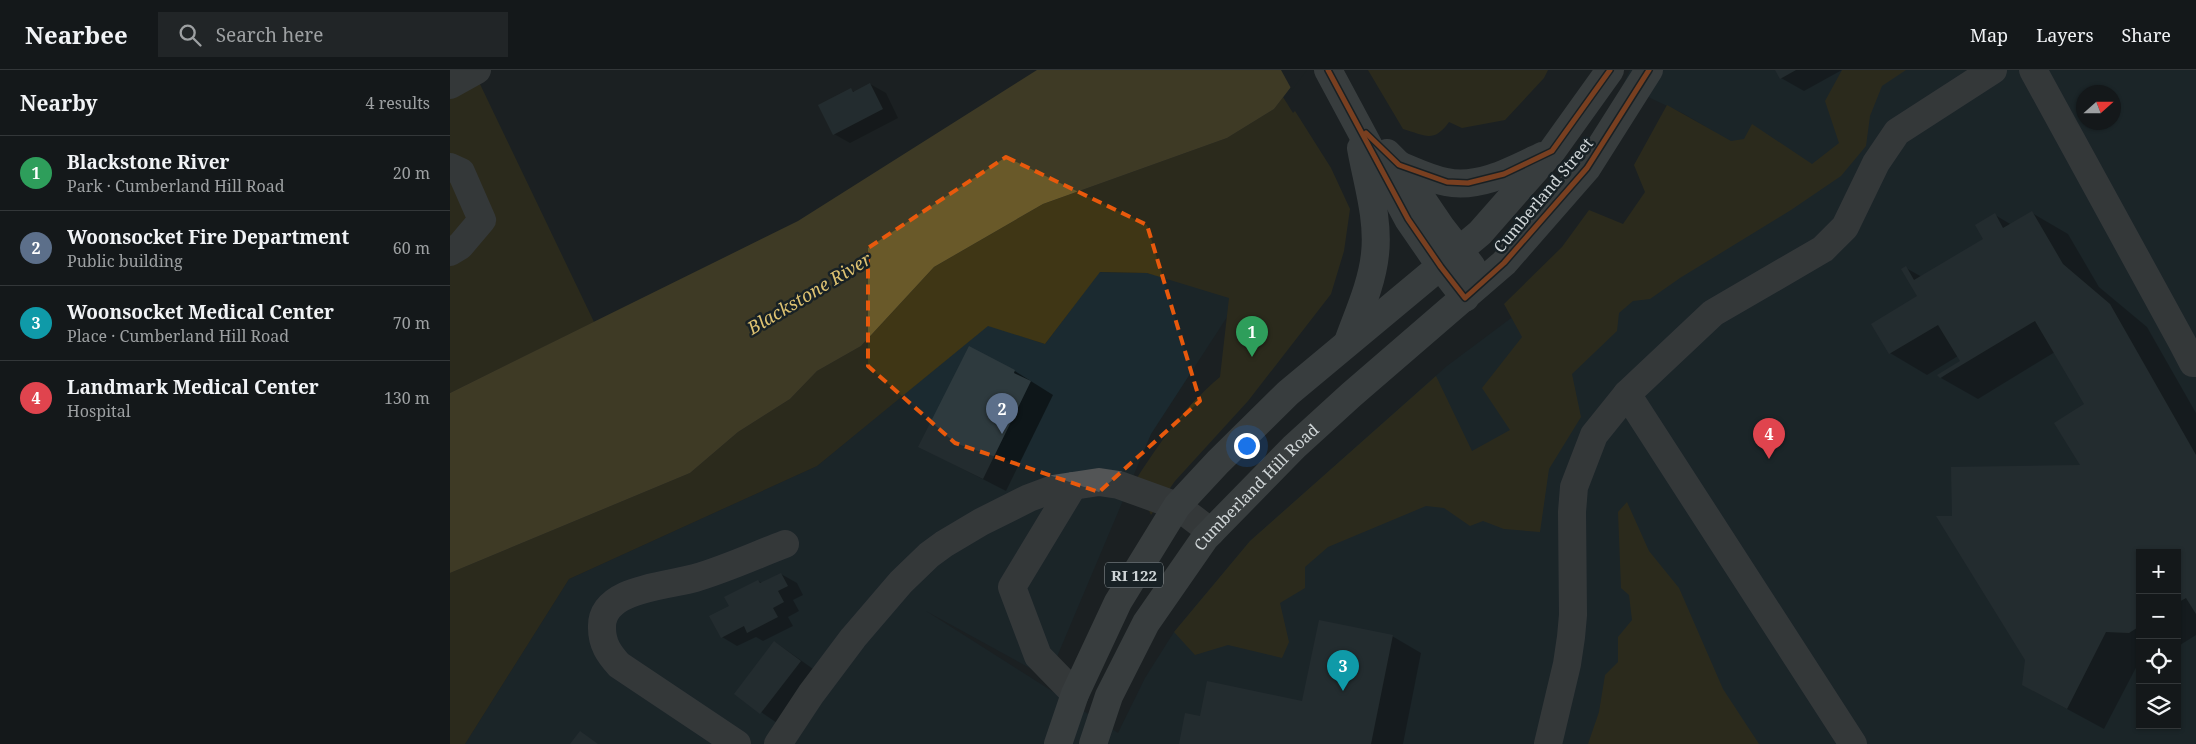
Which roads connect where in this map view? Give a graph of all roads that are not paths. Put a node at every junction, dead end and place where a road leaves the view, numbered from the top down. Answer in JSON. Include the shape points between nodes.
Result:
{"nodes":[{"id":1,"x":477,"y":70,"type":"edge"},
{"id":2,"x":1328,"y":70,"type":"edge"},
{"id":3,"x":1610,"y":70,"type":"edge"},
{"id":4,"x":1649,"y":70,"type":"edge"},
{"id":5,"x":1993,"y":70,"type":"edge"},
{"id":6,"x":2033,"y":70,"type":"edge"},
{"id":7,"x":450,"y":85,"type":"edge"},
{"id":8,"x":1356,"y":122,"type":"junction"},
{"id":9,"x":1552,"y":151,"type":"junction"},
{"id":10,"x":1399,"y":165,"type":"junction"},
{"id":11,"x":450,"y":167,"type":"edge"},
{"id":12,"x":450,"y":252,"type":"edge"},
{"id":13,"x":1451,"y":259,"type":"junction"},
{"id":14,"x":1474,"y":290,"type":"junction"},
{"id":15,"x":1348,"y":342,"type":"junction"},
{"id":16,"x":2196,"y":363,"type":"edge"},
{"id":17,"x":1626,"y":394,"type":"junction"},
{"id":18,"x":1073,"y":486,"type":"junction"},
{"id":19,"x":1178,"y":506,"type":"junction"},
{"id":20,"x":1211,"y":532,"type":"junction"},
{"id":21,"x":785,"y":544,"type":"dead end"},
{"id":22,"x":1075,"y":694,"type":"junction"},
{"id":23,"x":737,"y":744,"type":"edge"},
{"id":24,"x":778,"y":744,"type":"edge"},
{"id":25,"x":1058,"y":744,"type":"edge"},
{"id":26,"x":1093,"y":744,"type":"edge"},
{"id":27,"x":1548,"y":744,"type":"edge"},
{"id":28,"x":1853,"y":744,"type":"edge"}],
"edges":[{"from":1,"to":7,"type":"street"},
{"from":2,"to":8,"type":"main road"},
{"from":3,"to":9,"type":"main road","name":"Cumberland Street"},
{"from":4,"to":14,"type":"main road","name":"Cumberland Street","via":[[1587,168],[1529,236]]},
{"from":5,"to":17,"type":"street","via":[[1897,132],[1876,163],[1845,227],[1823,249],[1713,313]]},
{"from":6,"to":16,"type":"street","via":[[2193,363]]},
{"from":8,"to":10,"type":"main road"},
{"from":8,"to":13,"type":"main road","via":[[1408,219]]},
{"from":8,"to":15,"type":"main road","via":[[1374,221],[1375,255]]},
{"from":9,"to":10,"type":"main road","via":[[1504,174],[1468,183],[1447,182]]},
{"from":9,"to":13,"type":"main road","name":"Cumberland Street","via":[[1480,233]]},
{"from":10,"to":13,"type":"main road"},
{"from":11,"to":12,"type":"street","via":[[461,172],[482,220],[460,246]]},
{"from":13,"to":14,"type":"main road"},
{"from":13,"to":15,"type":"main road","name":"Cumberland Street"},
{"from":14,"to":20,"type":"main road","name":"Cumberland Hill Road","number":"RI 122","via":[[1358,388],[1294,447]]},
{"from":15,"to":19,"type":"main road","number":"RI 122","via":[[1288,393]]},
{"from":17,"to":27,"type":"street","via":[[1594,435],[1574,487],[1573,615],[1570,644]]},
{"from":17,"to":28,"type":"street"},
{"from":18,"to":19,"type":"street","via":[[1099,482],[1119,485]]},
{"from":18,"to":22,"type":"street","via":[[1012,587],[1038,656]]},
{"from":18,"to":24,"type":"street","via":[[1029,498],[981,522],[929,555],[853,638]]},
{"from":19,"to":20,"type":"street"},
{"from":19,"to":22,"type":"main road","number":"RI 122","via":[[1118,602]]},
{"from":20,"to":26,"type":"main road","name":"Cumberland Hill Road","number":"RI 122","via":[[1146,623],[1108,696]]},
{"from":21,"to":23,"type":"street","via":[[696,578],[631,592],[609,607],[602,622],[602,639],[609,655],[619,665]]},
{"from":22,"to":25,"type":"main road","number":"RI 122"}]}
